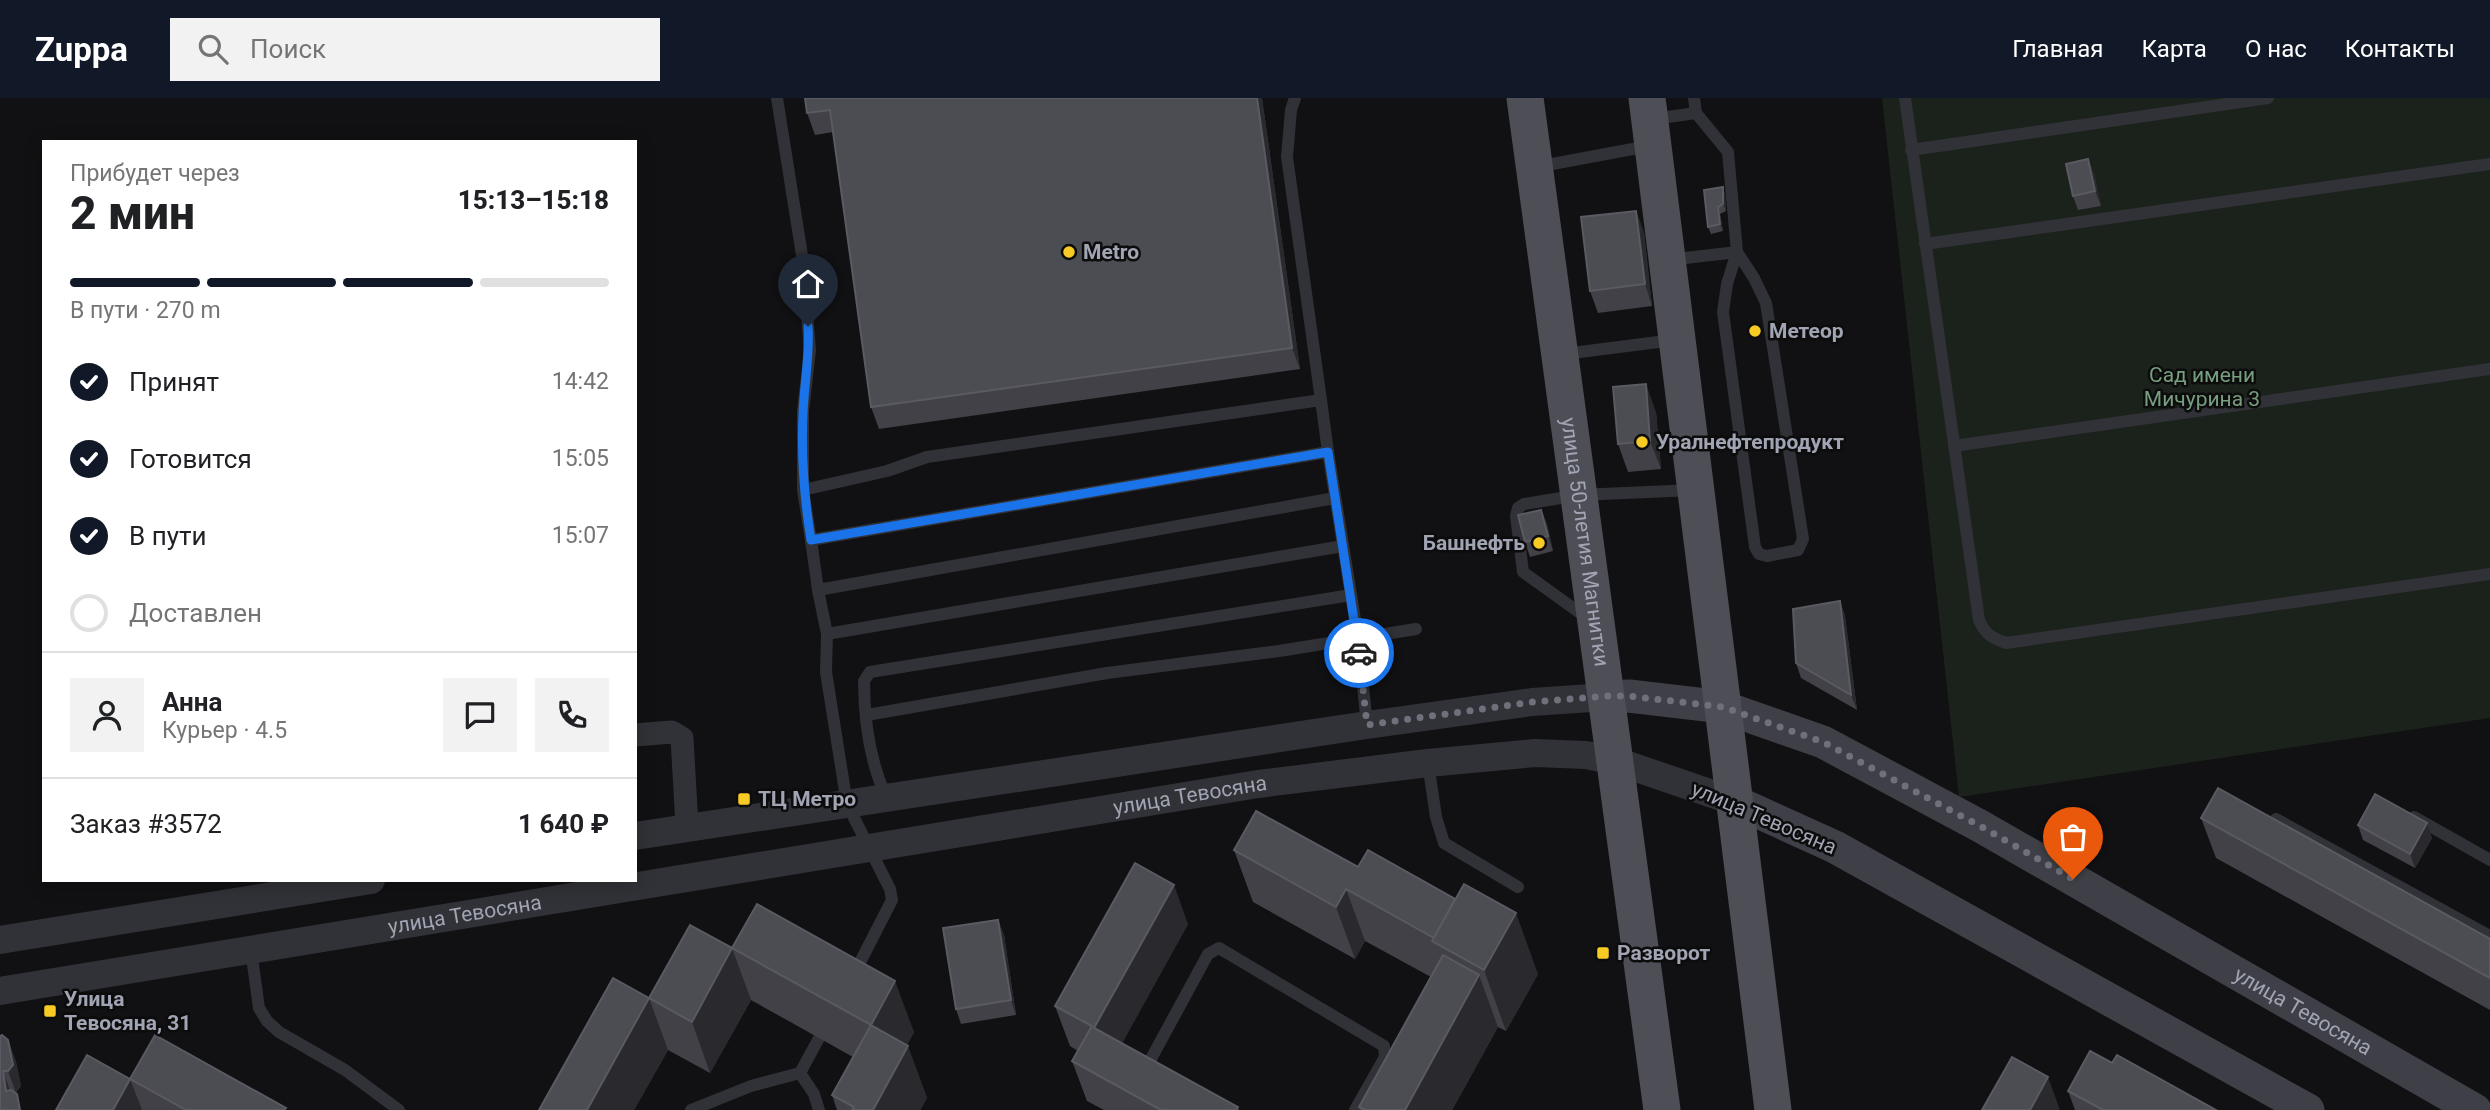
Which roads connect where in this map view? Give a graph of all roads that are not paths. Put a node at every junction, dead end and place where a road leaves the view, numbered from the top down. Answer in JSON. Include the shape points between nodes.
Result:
{"nodes":[{"id":1,"x":777,"y":98,"type":"edge"},
{"id":2,"x":1295,"y":98,"type":"edge"},
{"id":3,"x":1525,"y":98,"type":"edge"},
{"id":4,"x":1694,"y":98,"type":"edge"},
{"id":5,"x":1905,"y":98,"type":"edge"},
{"id":6,"x":2268,"y":98,"type":"edge"},
{"id":7,"x":1696,"y":113,"type":"junction"},
{"id":8,"x":1650,"y":121,"type":"edge"},
{"id":9,"x":1911,"y":150,"type":"junction"},
{"id":10,"x":2490,"y":164,"type":"edge"},
{"id":11,"x":1535,"y":167,"type":"junction"},
{"id":12,"x":1925,"y":244,"type":"junction"},
{"id":13,"x":1737,"y":252,"type":"junction"},
{"id":14,"x":1668,"y":260,"type":"junction"},
{"id":15,"x":1678,"y":340,"type":"junction"},
{"id":16,"x":1560,"y":355,"type":"junction"},
{"id":17,"x":2490,"y":369,"type":"edge"},
{"id":18,"x":1321,"y":400,"type":"junction"},
{"id":19,"x":1954,"y":446,"type":"junction"},
{"id":20,"x":1328,"y":452,"type":"junction"},
{"id":21,"x":1697,"y":489,"type":"junction"},
{"id":22,"x":803,"y":490,"type":"junction"},
{"id":23,"x":1579,"y":495,"type":"junction"},
{"id":24,"x":1335,"y":498,"type":"junction"},
{"id":25,"x":811,"y":540,"type":"junction"},
{"id":26,"x":1343,"y":546,"type":"junction"},
{"id":27,"x":2490,"y":574,"type":"edge"},
{"id":28,"x":818,"y":590,"type":"junction"},
{"id":29,"x":1351,"y":595,"type":"junction"},
{"id":30,"x":1596,"y":624,"type":"junction"},
{"id":31,"x":1416,"y":629,"type":"dead end"},
{"id":32,"x":827,"y":634,"type":"junction"},
{"id":33,"x":1358,"y":638,"type":"junction"},
{"id":34,"x":1606,"y":696,"type":"junction"},
{"id":35,"x":1723,"y":707,"type":"junction"},
{"id":36,"x":867,"y":715,"type":"junction"},
{"id":37,"x":1367,"y":725,"type":"junction"},
{"id":38,"x":637,"y":735,"type":"edge"},
{"id":39,"x":1616,"y":761,"type":"junction"},
{"id":40,"x":1429,"y":763,"type":"junction"},
{"id":41,"x":886,"y":797,"type":"junction"},
{"id":42,"x":1736,"y":802,"type":"junction"},
{"id":43,"x":847,"y":804,"type":"junction"},
{"id":44,"x":2408,"y":814,"type":"edge"},
{"id":45,"x":2277,"y":819,"type":"edge"},
{"id":46,"x":687,"y":826,"type":"junction"},
{"id":47,"x":637,"y":836,"type":"edge"},
{"id":48,"x":870,"y":848,"type":"junction"},
{"id":49,"x":2490,"y":860,"type":"edge"},
{"id":50,"x":359,"y":882,"type":"edge"},
{"id":51,"x":1518,"y":887,"type":"dead end"},
{"id":52,"x":2490,"y":936,"type":"edge"},
{"id":53,"x":0,"y":940,"type":"edge"},
{"id":54,"x":251,"y":950,"type":"junction"},
{"id":55,"x":0,"y":991,"type":"edge"},
{"id":56,"x":844,"y":993,"type":"edge"},
{"id":57,"x":819,"y":1038,"type":"edge"},
{"id":58,"x":800,"y":1073,"type":"junction"},
{"id":59,"x":1166,"y":1079,"type":"edge"},
{"id":60,"x":399,"y":1110,"type":"edge"},
{"id":61,"x":691,"y":1110,"type":"edge"},
{"id":62,"x":818,"y":1110,"type":"edge"},
{"id":63,"x":1355,"y":1110,"type":"edge"},
{"id":64,"x":1662,"y":1110,"type":"edge"},
{"id":65,"x":1773,"y":1110,"type":"edge"},
{"id":66,"x":2308,"y":1110,"type":"edge"},
{"id":67,"x":2475,"y":1110,"type":"edge"}],
"edges":[{"from":1,"to":22,"type":"lane","via":[[802,255],[810,350],[803,411]]},
{"from":2,"to":18,"type":"lane","via":[[1287,157]]},
{"from":3,"to":11,"type":"main road","name":"улица 50-летия Магнитки"},
{"from":4,"to":7,"type":"lane"},
{"from":5,"to":9,"type":"lane"},
{"from":6,"to":9,"type":"lane"},
{"from":7,"to":8,"type":"lane"},
{"from":7,"to":13,"type":"lane","via":[[1728,152]]},
{"from":8,"to":11,"type":"lane"},
{"from":8,"to":14,"type":"main road"},
{"from":9,"to":12,"type":"lane"},
{"from":10,"to":12,"type":"lane"},
{"from":11,"to":16,"type":"main road","name":"улица 50-летия Магнитки"},
{"from":12,"to":19,"type":"lane"},
{"from":13,"to":13,"type":"lane","via":[[1766,303],[1803,539],[1798,550],[1767,556],[1755,547],[1723,312]]},
{"from":13,"to":14,"type":"lane"},
{"from":14,"to":15,"type":"main road"},
{"from":15,"to":16,"type":"lane"},
{"from":15,"to":21,"type":"main road"},
{"from":16,"to":23,"type":"main road","name":"улица 50-летия Магнитки"},
{"from":17,"to":19,"type":"lane"},
{"from":18,"to":20,"type":"lane"},
{"from":18,"to":22,"type":"lane","via":[[927,457]]},
{"from":19,"to":27,"type":"lane","via":[[1979,620],[1992,639],[2006,643]]},
{"from":20,"to":24,"type":"lane"},
{"from":20,"to":25,"type":"lane"},
{"from":21,"to":23,"type":"lane"},
{"from":21,"to":35,"type":"main road"},
{"from":22,"to":25,"type":"lane"},
{"from":23,"to":30,"type":"main road","name":"улица 50-летия Магнитки"},
{"from":23,"to":30,"type":"lane","via":[[1524,504],[1516,516],[1525,574]]},
{"from":24,"to":26,"type":"lane"},
{"from":24,"to":28,"type":"lane"},
{"from":25,"to":28,"type":"lane"},
{"from":26,"to":29,"type":"lane"},
{"from":26,"to":32,"type":"lane"},
{"from":28,"to":32,"type":"lane"},
{"from":29,"to":33,"type":"lane"},
{"from":29,"to":36,"type":"lane","via":[[877,670],[866,676]]},
{"from":30,"to":34,"type":"main road","name":"улица 50-летия Магнитки"},
{"from":31,"to":33,"type":"lane"},
{"from":32,"to":43,"type":"lane","via":[[826,672]]},
{"from":33,"to":36,"type":"lane","via":[[1107,673]]},
{"from":33,"to":37,"type":"lane"},
{"from":34,"to":35,"type":"main road","name":"улица Тевосяна"},
{"from":34,"to":37,"type":"street","name":"улица Тевосяна"},
{"from":34,"to":39,"type":"main road","name":"улица 50-летия Магнитки"},
{"from":35,"to":42,"type":"main road"},
{"from":35,"to":67,"type":"main road","name":"улица Тевосяна","via":[[1823,742],[1860,761]]},
{"from":36,"to":41,"type":"lane","via":[[876,774]]},
{"from":37,"to":41,"type":"street","name":"улица Тевосяна"},
{"from":38,"to":46,"type":"street","via":[[672,732],[682,738]]},
{"from":39,"to":40,"type":"street","name":"улица Тевосяна","via":[[1535,753]]},
{"from":39,"to":42,"type":"street","name":"улица Тевосяна"},
{"from":39,"to":64,"type":"main road","name":"улица 50-летия Магнитки"},
{"from":40,"to":48,"type":"street","name":"улица Тевосяна","via":[[1258,784]]},
{"from":40,"to":51,"type":"lane","via":[[1444,843]]},
{"from":41,"to":43,"type":"street","name":"улица Тевосяна"},
{"from":42,"to":65,"type":"main road"},
{"from":42,"to":66,"type":"main road","name":"улица Тевосяна","via":[[1835,847]]},
{"from":43,"to":46,"type":"street","name":"улица Тевосяна"},
{"from":43,"to":48,"type":"lane"},
{"from":44,"to":49,"type":"lane"},
{"from":45,"to":52,"type":"lane"},
{"from":46,"to":47,"type":"street","name":"улица Тевосяна"},
{"from":48,"to":54,"type":"street","name":"улица Тевосяна"},
{"from":48,"to":56,"type":"lane","via":[[892,900]]},
{"from":50,"to":53,"type":"street"},
{"from":54,"to":55,"type":"street","name":"улица Тевосяна"},
{"from":54,"to":60,"type":"lane","via":[[259,1008],[267,1021]]},
{"from":57,"to":58,"type":"lane"},
{"from":58,"to":61,"type":"lane"},
{"from":58,"to":62,"type":"lane"},
{"from":59,"to":63,"type":"lane","via":[[1150,1061],[1208,954],[1219,948],[1384,1046],[1385,1057]]}]}
